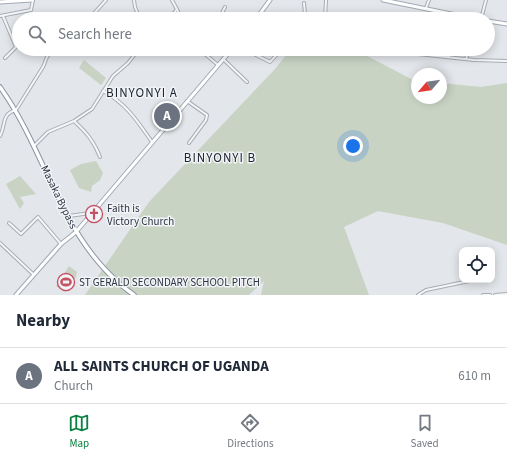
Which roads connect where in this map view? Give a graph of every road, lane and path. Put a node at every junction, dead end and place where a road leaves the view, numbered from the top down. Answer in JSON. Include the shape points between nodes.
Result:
{"nodes":[{"id":1,"x":22,"y":0,"type":"edge"},
{"id":2,"x":33,"y":0,"type":"edge"},
{"id":3,"x":106,"y":0,"type":"edge"},
{"id":4,"x":134,"y":0,"type":"edge"},
{"id":5,"x":172,"y":0,"type":"edge"},
{"id":6,"x":270,"y":0,"type":"edge"},
{"id":7,"x":326,"y":0,"type":"edge"},
{"id":8,"x":383,"y":0,"type":"edge"},
{"id":9,"x":429,"y":0,"type":"edge"},
{"id":10,"x":486,"y":0,"type":"edge"},
{"id":11,"x":0,"y":2,"type":"edge"},
{"id":12,"x":403,"y":2,"type":"edge"},
{"id":13,"x":304,"y":3,"type":"dead end"},
{"id":14,"x":225,"y":7,"type":"dead end"},
{"id":15,"x":426,"y":8,"type":"junction"},
{"id":16,"x":177,"y":9,"type":"junction"},
{"id":17,"x":21,"y":12,"type":"edge"},
{"id":18,"x":95,"y":12,"type":"edge"},
{"id":19,"x":137,"y":12,"type":"edge"},
{"id":20,"x":175,"y":12,"type":"edge"},
{"id":21,"x":178,"y":12,"type":"edge"},
{"id":22,"x":222,"y":12,"type":"edge"},
{"id":23,"x":261,"y":12,"type":"edge"},
{"id":24,"x":305,"y":12,"type":"edge"},
{"id":25,"x":325,"y":12,"type":"edge"},
{"id":26,"x":444,"y":12,"type":"edge"},
{"id":27,"x":483,"y":12,"type":"edge"},
{"id":28,"x":12,"y":14,"type":"edge"},
{"id":29,"x":2,"y":16,"type":"edge"},
{"id":30,"x":495,"y":22,"type":"edge"},
{"id":31,"x":507,"y":24,"type":"edge"},
{"id":32,"x":12,"y":38,"type":"edge"},
{"id":33,"x":12,"y":51,"type":"edge"},
{"id":34,"x":48,"y":56,"type":"edge"},
{"id":35,"x":134,"y":56,"type":"edge"},
{"id":36,"x":207,"y":56,"type":"edge"},
{"id":37,"x":226,"y":56,"type":"edge"},
{"id":38,"x":258,"y":56,"type":"edge"},
{"id":39,"x":276,"y":56,"type":"edge"},
{"id":40,"x":439,"y":56,"type":"edge"},
{"id":41,"x":467,"y":56,"type":"edge"},
{"id":42,"x":449,"y":57,"type":"joint"},
{"id":43,"x":4,"y":58,"type":"dead end"},
{"id":44,"x":223,"y":59,"type":"junction"},
{"id":45,"x":466,"y":59,"type":"junction"},
{"id":46,"x":507,"y":61,"type":"edge"},
{"id":47,"x":218,"y":65,"type":"junction"},
{"id":48,"x":247,"y":82,"type":"dead end"},
{"id":49,"x":0,"y":87,"type":"edge"},
{"id":50,"x":103,"y":91,"type":"junction"},
{"id":51,"x":187,"y":101,"type":"junction"},
{"id":52,"x":16,"y":110,"type":"junction"},
{"id":53,"x":74,"y":121,"type":"junction"},
{"id":54,"x":0,"y":124,"type":"edge"},
{"id":55,"x":3,"y":124,"type":"junction"},
{"id":56,"x":0,"y":136,"type":"edge"},
{"id":57,"x":189,"y":142,"type":"dead end"},
{"id":58,"x":152,"y":143,"type":"junction"},
{"id":59,"x":34,"y":146,"type":"junction"},
{"id":60,"x":100,"y":157,"type":"dead end"},
{"id":61,"x":90,"y":213,"type":"junction"},
{"id":62,"x":68,"y":217,"type":"junction"},
{"id":63,"x":10,"y":223,"type":"dead end"},
{"id":64,"x":76,"y":232,"type":"junction"},
{"id":65,"x":0,"y":243,"type":"edge"},
{"id":66,"x":61,"y":244,"type":"junction"},
{"id":67,"x":34,"y":275,"type":"junction"},
{"id":68,"x":460,"y":283,"type":"edge"},
{"id":69,"x":507,"y":294,"type":"edge"},
{"id":70,"x":16,"y":295,"type":"edge"},
{"id":71,"x":134,"y":295,"type":"edge"},
{"id":72,"x":418,"y":295,"type":"edge"},
{"id":73,"x":484,"y":295,"type":"edge"},
{"id":74,"x":490,"y":295,"type":"edge"},
{"id":75,"x":495,"y":295,"type":"edge"}],
"edges":[{"from":1,"to":2,"type":"main road"},
{"from":1,"to":11,"type":"main road"},
{"from":2,"to":17,"type":"street","via":[[31,10]]},
{"from":3,"to":18,"type":"street"},
{"from":4,"to":19,"type":"street"},
{"from":5,"to":16,"type":"street"},
{"from":6,"to":23,"type":"main road"},
{"from":7,"to":25,"type":"street"},
{"from":8,"to":12,"type":"main road"},
{"from":9,"to":15,"type":"street"},
{"from":10,"to":27,"type":"street"},
{"from":12,"to":15,"type":"main road"},
{"from":13,"to":24,"type":"street"},
{"from":14,"to":22,"type":"street"},
{"from":15,"to":26,"type":"main road"},
{"from":16,"to":20,"type":"street"},
{"from":16,"to":21,"type":"street"},
{"from":28,"to":29,"type":"street"},
{"from":29,"to":32,"type":"street"},
{"from":30,"to":31,"type":"main road"},
{"from":33,"to":43,"type":"street"},
{"from":34,"to":52,"type":"street"},
{"from":35,"to":50,"type":"street","via":[[113,76]]},
{"from":36,"to":47,"type":"street"},
{"from":37,"to":44,"type":"main road"},
{"from":38,"to":39,"type":"street","via":[[270,62]]},
{"from":40,"to":42,"type":"street"},
{"from":41,"to":45,"type":"street"},
{"from":42,"to":45,"type":"street"},
{"from":44,"to":47,"type":"main road"},
{"from":44,"to":48,"type":"street"},
{"from":45,"to":46,"type":"street"},
{"from":47,"to":51,"type":"main road"},
{"from":49,"to":52,"type":"highway","name":"Masaka Bypass"},
{"from":50,"to":53,"type":"street","via":[[92,109]]},
{"from":50,"to":58,"type":"street","via":[[116,98],[133,115]]},
{"from":51,"to":57,"type":"street","via":[[207,115]]},
{"from":51,"to":58,"type":"main road"},
{"from":52,"to":55,"type":"street","via":[[9,112]]},
{"from":52,"to":59,"type":"highway","name":"Masaka Bypass"},
{"from":53,"to":59,"type":"street","via":[[48,132]]},
{"from":53,"to":60,"type":"street","via":[[94,142]]},
{"from":54,"to":55,"type":"street"},
{"from":55,"to":56,"type":"street"},
{"from":58,"to":61,"type":"main road"},
{"from":59,"to":62,"type":"highway","name":"Masaka Bypass"},
{"from":61,"to":62,"type":"street"},
{"from":61,"to":64,"type":"main road"},
{"from":62,"to":64,"type":"highway","name":"Masaka Bypass"},
{"from":63,"to":66,"type":"street","via":[[21,234],[38,217]]},
{"from":64,"to":66,"type":"main road"},
{"from":64,"to":71,"type":"highway","name":"Masaka Bypass","via":[[94,258]]},
{"from":65,"to":67,"type":"street"},
{"from":66,"to":67,"type":"main road"},
{"from":67,"to":70,"type":"main road"},
{"from":68,"to":72,"type":"street","via":[[426,290]]},
{"from":69,"to":75,"type":"street"},
{"from":73,"to":74,"type":"street"}]}
